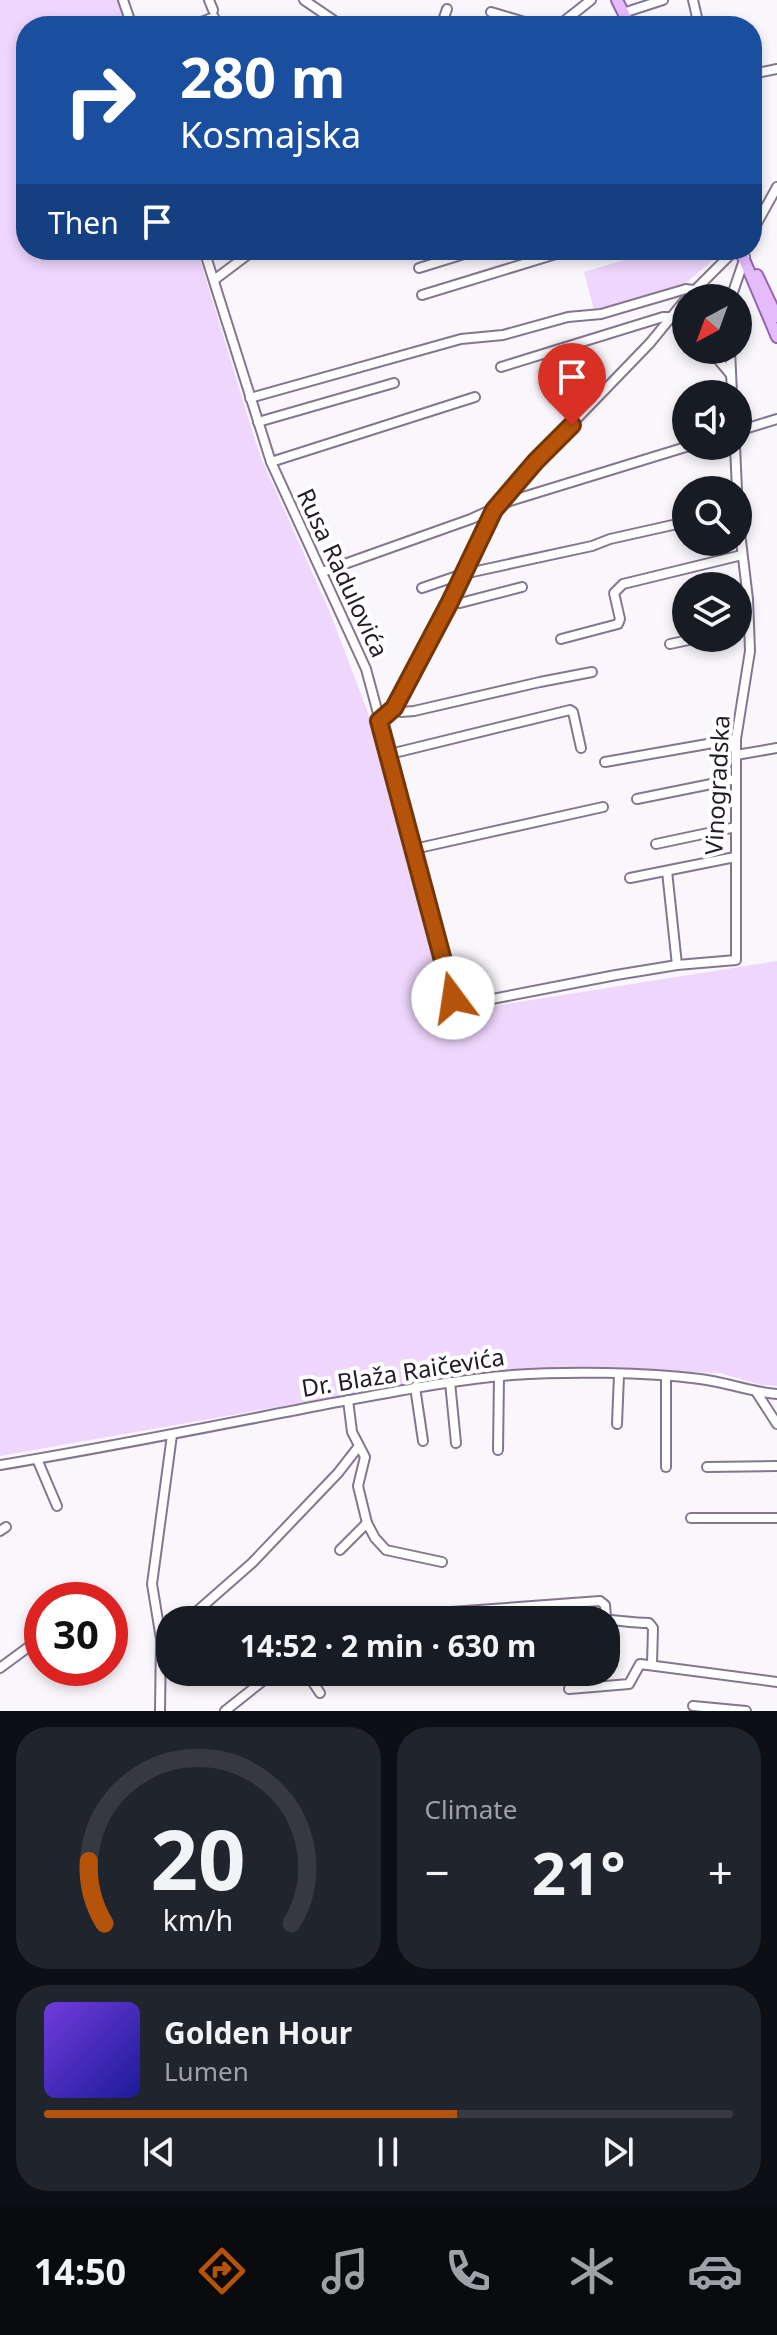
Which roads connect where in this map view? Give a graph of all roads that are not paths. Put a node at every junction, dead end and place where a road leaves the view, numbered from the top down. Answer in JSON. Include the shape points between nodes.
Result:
{"nodes":[{"id":1,"x":304,"y":0,"type":"edge"},
{"id":2,"x":591,"y":0,"type":"edge"},
{"id":3,"x":617,"y":0,"type":"edge"},
{"id":4,"x":663,"y":0,"type":"edge"},
{"id":5,"x":447,"y":9,"type":"dead end"},
{"id":6,"x":491,"y":12,"type":"dead end"},
{"id":7,"x":623,"y":13,"type":"junction"},
{"id":8,"x":326,"y":16,"type":"edge"},
{"id":9,"x":445,"y":16,"type":"edge"},
{"id":10,"x":504,"y":16,"type":"edge"},
{"id":11,"x":571,"y":16,"type":"edge"},
{"id":12,"x":625,"y":16,"type":"edge"},
{"id":13,"x":777,"y":187,"type":"edge"},
{"id":14,"x":774,"y":197,"type":"edge"},
{"id":15,"x":762,"y":216,"type":"edge"},
{"id":16,"x":207,"y":260,"type":"edge"},
{"id":17,"x":241,"y":260,"type":"edge"},
{"id":18,"x":445,"y":260,"type":"edge"},
{"id":19,"x":536,"y":260,"type":"edge"},
{"id":20,"x":727,"y":260,"type":"edge"},
{"id":21,"x":734,"y":260,"type":"edge"},
{"id":22,"x":738,"y":260,"type":"edge"},
{"id":23,"x":741,"y":260,"type":"edge"},
{"id":24,"x":419,"y":268,"type":"dead end"},
{"id":25,"x":214,"y":280,"type":"junction"},
{"id":26,"x":702,"y":284,"type":"edge"},
{"id":27,"x":732,"y":284,"type":"edge"},
{"id":28,"x":672,"y":293,"type":"edge"},
{"id":29,"x":422,"y":295,"type":"dead end"},
{"id":30,"x":672,"y":316,"type":"edge"},
{"id":31,"x":777,"y":317,"type":"edge"},
{"id":32,"x":672,"y":320,"type":"edge"},
{"id":33,"x":777,"y":337,"type":"edge"},
{"id":34,"x":722,"y":364,"type":"edge"},
{"id":35,"x":731,"y":364,"type":"edge"},
{"id":36,"x":501,"y":367,"type":"dead end"},
{"id":37,"x":731,"y":375,"type":"junction"},
{"id":38,"x":731,"y":380,"type":"edge"},
{"id":39,"x":394,"y":383,"type":"dead end"},
{"id":40,"x":475,"y":397,"type":"dead end"},
{"id":41,"x":250,"y":398,"type":"junction"},
{"id":42,"x":777,"y":419,"type":"edge"},
{"id":43,"x":258,"y":422,"type":"junction"},
{"id":44,"x":752,"y":427,"type":"edge"},
{"id":45,"x":672,"y":451,"type":"edge"},
{"id":46,"x":271,"y":462,"type":"junction"},
{"id":47,"x":494,"y":510,"type":"junction"},
{"id":48,"x":672,"y":525,"type":"edge"},
{"id":49,"x":738,"y":556,"type":"edge"},
{"id":50,"x":322,"y":572,"type":"junction"},
{"id":51,"x":463,"y":574,"type":"junction"},
{"id":52,"x":522,"y":587,"type":"dead end"},
{"id":53,"x":422,"y":588,"type":"dead end"},
{"id":54,"x":450,"y":602,"type":"junction"},
{"id":55,"x":561,"y":639,"type":"dead end"},
{"id":56,"x":748,"y":652,"type":"edge"},
{"id":57,"x":592,"y":672,"type":"dead end"},
{"id":58,"x":394,"y":708,"type":"junction"},
{"id":59,"x":379,"y":721,"type":"junction"},
{"id":60,"x":736,"y":739,"type":"junction"},
{"id":61,"x":581,"y":748,"type":"dead end"},
{"id":62,"x":777,"y":748,"type":"edge"},
{"id":63,"x":390,"y":754,"type":"junction"},
{"id":64,"x":736,"y":755,"type":"junction"},
{"id":65,"x":605,"y":762,"type":"dead end"},
{"id":66,"x":736,"y":779,"type":"junction"},
{"id":67,"x":637,"y":799,"type":"dead end"},
{"id":68,"x":603,"y":807,"type":"dead end"},
{"id":69,"x":736,"y":827,"type":"junction"},
{"id":70,"x":656,"y":844,"type":"dead end"},
{"id":71,"x":414,"y":849,"type":"junction"},
{"id":72,"x":735,"y":857,"type":"junction"},
{"id":73,"x":667,"y":871,"type":"junction"},
{"id":74,"x":630,"y":878,"type":"dead end"},
{"id":75,"x":677,"y":965,"type":"junction"},
{"id":76,"x":619,"y":1375,"type":"junction"},
{"id":77,"x":499,"y":1377,"type":"junction"},
{"id":78,"x":666,"y":1378,"type":"junction"},
{"id":79,"x":450,"y":1382,"type":"junction"},
{"id":80,"x":415,"y":1387,"type":"junction"},
{"id":81,"x":757,"y":1393,"type":"junction"},
{"id":82,"x":777,"y":1394,"type":"edge"},
{"id":83,"x":348,"y":1400,"type":"junction"},
{"id":84,"x":617,"y":1424,"type":"dead end"},
{"id":85,"x":777,"y":1424,"type":"edge"},
{"id":86,"x":172,"y":1435,"type":"junction"},
{"id":87,"x":423,"y":1441,"type":"dead end"},
{"id":88,"x":456,"y":1443,"type":"dead end"},
{"id":89,"x":359,"y":1446,"type":"junction"},
{"id":90,"x":498,"y":1450,"type":"dead end"},
{"id":91,"x":37,"y":1459,"type":"junction"},
{"id":92,"x":0,"y":1465,"type":"edge"},
{"id":93,"x":777,"y":1466,"type":"edge"},
{"id":94,"x":666,"y":1467,"type":"dead end"},
{"id":95,"x":707,"y":1467,"type":"dead end"},
{"id":96,"x":57,"y":1506,"type":"dead end"},
{"id":97,"x":691,"y":1518,"type":"dead end"},
{"id":98,"x":777,"y":1518,"type":"edge"},
{"id":99,"x":367,"y":1523,"type":"junction"},
{"id":100,"x":340,"y":1550,"type":"dead end"},
{"id":101,"x":442,"y":1562,"type":"dead end"},
{"id":102,"x":158,"y":1606,"type":"edge"},
{"id":103,"x":203,"y":1606,"type":"edge"},
{"id":104,"x":532,"y":1606,"type":"edge"},
{"id":105,"x":605,"y":1606,"type":"edge"},
{"id":106,"x":620,"y":1623,"type":"edge"},
{"id":107,"x":24,"y":1651,"type":"edge"},
{"id":108,"x":649,"y":1664,"type":"junction"},
{"id":109,"x":0,"y":1668,"type":"edge"},
{"id":110,"x":777,"y":1682,"type":"edge"},
{"id":111,"x":162,"y":1686,"type":"edge"},
{"id":112,"x":259,"y":1686,"type":"edge"},
{"id":113,"x":315,"y":1686,"type":"edge"},
{"id":114,"x":569,"y":1689,"type":"dead end"},
{"id":115,"x":320,"y":1693,"type":"dead end"},
{"id":116,"x":693,"y":1706,"type":"dead end"},
{"id":117,"x":236,"y":1708,"type":"edge"},
{"id":118,"x":160,"y":1711,"type":"edge"},
{"id":119,"x":225,"y":1711,"type":"edge"},
{"id":120,"x":746,"y":1711,"type":"edge"}],
"edges":[{"from":1,"to":8,"type":"street"},
{"from":2,"to":11,"type":"street"},
{"from":3,"to":7,"type":"main road"},
{"from":4,"to":7,"type":"street"},
{"from":5,"to":9,"type":"street"},
{"from":6,"to":10,"type":"street"},
{"from":7,"to":12,"type":"main road"},
{"from":13,"to":14,"type":"street"},
{"from":14,"to":15,"type":"street"},
{"from":16,"to":25,"type":"street","name":"Rusa Radulovića"},
{"from":17,"to":25,"type":"street"},
{"from":18,"to":24,"type":"street"},
{"from":19,"to":29,"type":"street"},
{"from":20,"to":26,"type":"street"},
{"from":21,"to":27,"type":"street"},
{"from":22,"to":33,"type":"main road"},
{"from":23,"to":31,"type":"main road","via":[[759,277]]},
{"from":25,"to":41,"type":"street","name":"Rusa Radulovića"},
{"from":28,"to":41,"type":"street","via":[[601,314],[461,339]]},
{"from":30,"to":36,"type":"street"},
{"from":32,"to":47,"type":"street"},
{"from":34,"to":37,"type":"street"},
{"from":35,"to":37,"type":"street"},
{"from":37,"to":38,"type":"street"},
{"from":39,"to":43,"type":"street"},
{"from":40,"to":46,"type":"street"},
{"from":41,"to":43,"type":"street","name":"Rusa Radulovića"},
{"from":42,"to":44,"type":"street"},
{"from":43,"to":46,"type":"street","name":"Rusa Radulovića"},
{"from":45,"to":47,"type":"street"},
{"from":46,"to":50,"type":"street","name":"Rusa Radulovića"},
{"from":47,"to":50,"type":"street"},
{"from":47,"to":51,"type":"street"},
{"from":48,"to":51,"type":"street"},
{"from":49,"to":55,"type":"street","via":[[623,584],[614,593],[618,624]]},
{"from":50,"to":59,"type":"street","name":"Rusa Radulovića","via":[[361,656]]},
{"from":51,"to":53,"type":"street"},
{"from":51,"to":54,"type":"street"},
{"from":52,"to":54,"type":"street"},
{"from":54,"to":58,"type":"street"},
{"from":56,"to":60,"type":"street","name":"Vinogradska"},
{"from":57,"to":58,"type":"street","via":[[414,711]]},
{"from":58,"to":59,"type":"street"},
{"from":59,"to":63,"type":"street","name":"Rusa Radulovića"},
{"from":60,"to":64,"type":"street","name":"Vinogradska"},
{"from":60,"to":65,"type":"street"},
{"from":61,"to":63,"type":"street","via":[[570,710]]},
{"from":62,"to":64,"type":"street"},
{"from":63,"to":71,"type":"street","name":"Rusa Radulovića"},
{"from":64,"to":66,"type":"street","name":"Vinogradska"},
{"from":66,"to":67,"type":"street"},
{"from":66,"to":69,"type":"street","name":"Vinogradska"},
{"from":68,"to":71,"type":"street"},
{"from":69,"to":70,"type":"street"},
{"from":69,"to":72,"type":"street","name":"Vinogradska"},
{"from":71,"to":75,"type":"street","name":"Rusa Radulovića","via":[[453,998],[461,1005]]},
{"from":72,"to":73,"type":"street"},
{"from":72,"to":75,"type":"street","name":"Vinogradska","via":[[736,960]]},
{"from":73,"to":74,"type":"street"},
{"from":73,"to":75,"type":"street"},
{"from":76,"to":77,"type":"street","name":"Dr. Blaža Raičevića"},
{"from":76,"to":78,"type":"street","name":"Dr. Blaža Raičevića"},
{"from":76,"to":84,"type":"street"},
{"from":77,"to":79,"type":"street","name":"Dr. Blaža Raičevića"},
{"from":77,"to":90,"type":"street"},
{"from":78,"to":81,"type":"street","name":"Dr. Blaža Raičevića","via":[[713,1381]]},
{"from":78,"to":94,"type":"street"},
{"from":79,"to":80,"type":"street","name":"Dr. Blaža Raičevića"},
{"from":79,"to":88,"type":"street"},
{"from":80,"to":83,"type":"street","name":"Dr. Blaža Raičevića"},
{"from":80,"to":87,"type":"street"},
{"from":81,"to":82,"type":"street","name":"Dr. Blaža Raičevića"},
{"from":81,"to":85,"type":"street"},
{"from":83,"to":86,"type":"street","name":"Dr. Blaža Raičevića"},
{"from":83,"to":89,"type":"street","via":[[350,1426]]},
{"from":86,"to":91,"type":"street","name":"Dr. Blaža Raičevića"},
{"from":86,"to":102,"type":"street","via":[[152,1584]]},
{"from":89,"to":99,"type":"street","via":[[366,1459],[358,1486]]},
{"from":89,"to":103,"type":"street","via":[[252,1563]]},
{"from":91,"to":92,"type":"street","name":"Dr. Blaža Raičevića"},
{"from":91,"to":96,"type":"street"},
{"from":93,"to":95,"type":"street"},
{"from":97,"to":98,"type":"street"},
{"from":99,"to":100,"type":"street"},
{"from":99,"to":101,"type":"street","via":[[386,1550]]},
{"from":104,"to":105,"type":"street","via":[[600,1601]]},
{"from":106,"to":108,"type":"street","via":[[652,1625]]},
{"from":107,"to":109,"type":"street"},
{"from":108,"to":110,"type":"street"},
{"from":108,"to":114,"type":"street","via":[[637,1666],[629,1684]]},
{"from":111,"to":118,"type":"street"},
{"from":112,"to":117,"type":"street"},
{"from":113,"to":115,"type":"street"},
{"from":116,"to":120,"type":"street"},
{"from":117,"to":119,"type":"street"}]}
